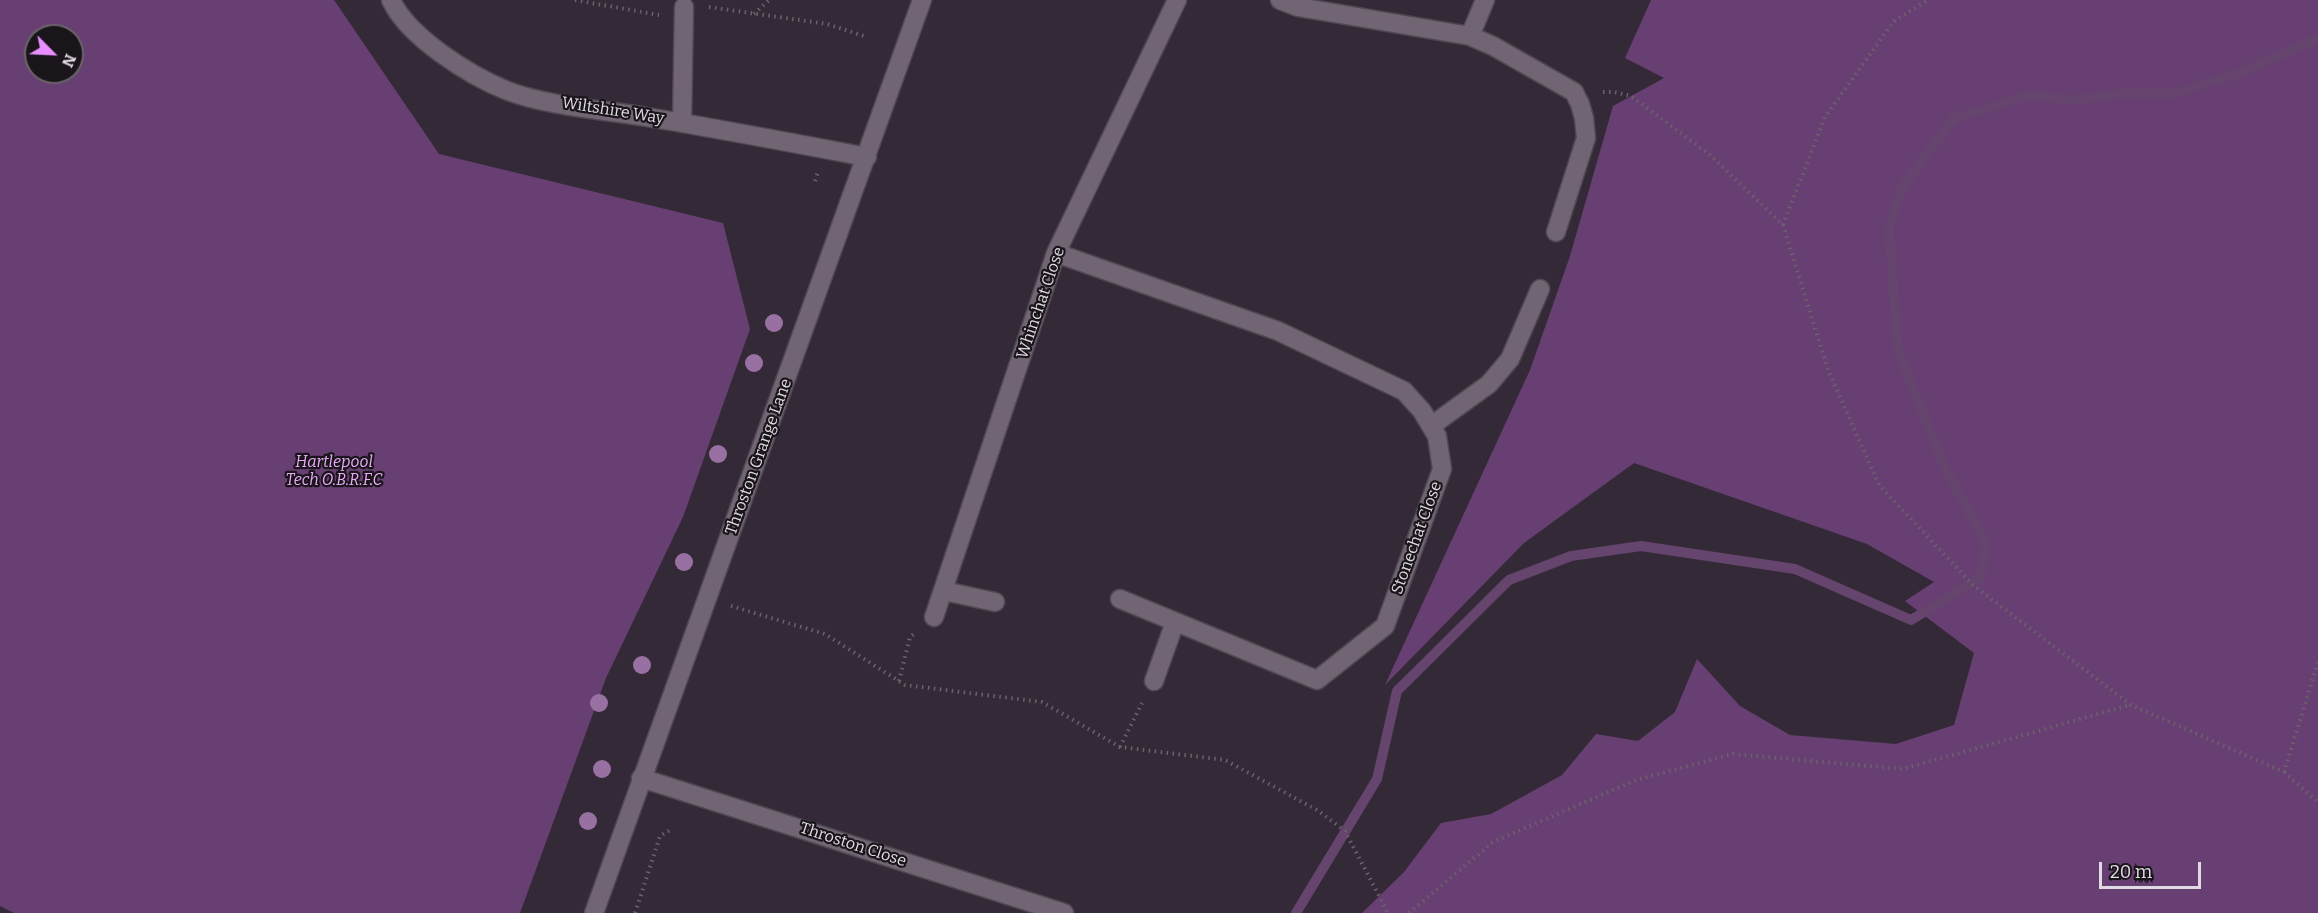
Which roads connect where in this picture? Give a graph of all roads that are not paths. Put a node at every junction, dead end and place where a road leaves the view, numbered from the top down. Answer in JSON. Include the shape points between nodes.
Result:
{"nodes":[{"id":1,"x":391,"y":0,"type":"edge"},
{"id":2,"x":922,"y":0,"type":"edge"},
{"id":3,"x":1177,"y":0,"type":"edge"},
{"id":4,"x":1280,"y":0,"type":"edge"},
{"id":5,"x":1485,"y":0,"type":"edge"},
{"id":6,"x":683,"y":13,"type":"road end"},
{"id":7,"x":1470,"y":36,"type":"junction"},
{"id":8,"x":682,"y":123,"type":"junction"},
{"id":9,"x":867,"y":157,"type":"junction"},
{"id":10,"x":1556,"y":231,"type":"dead end"},
{"id":11,"x":1056,"y":253,"type":"junction"},
{"id":12,"x":1540,"y":289,"type":"dead end"},
{"id":13,"x":1431,"y":426,"type":"junction"},
{"id":14,"x":944,"y":591,"type":"junction"},
{"id":15,"x":1120,"y":599,"type":"dead end"},
{"id":16,"x":995,"y":602,"type":"dead end"},
{"id":17,"x":934,"y":617,"type":"road end"},
{"id":18,"x":1175,"y":622,"type":"junction"},
{"id":19,"x":1154,"y":681,"type":"road end"},
{"id":20,"x":641,"y":778,"type":"junction"},
{"id":21,"x":594,"y":913,"type":"edge"},
{"id":22,"x":1064,"y":913,"type":"edge"}],
"edges":[{"from":1,"to":8,"type":"street","name":"Wiltshire Way","via":[[423,39],[478,78],[510,92]]},
{"from":2,"to":9,"type":"street","name":"Throston Grange Lane"},
{"from":3,"to":11,"type":"street","name":"Whinchat Close"},
{"from":4,"to":7,"type":"street","via":[[1298,7]]},
{"from":5,"to":7,"type":"street"},
{"from":6,"to":8,"type":"street"},
{"from":7,"to":10,"type":"street","via":[[1574,92],[1584,118],[1586,138]]},
{"from":8,"to":9,"type":"street","name":"Wiltshire Way"},
{"from":9,"to":20,"type":"street","name":"Throston Grange Lane"},
{"from":11,"to":13,"type":"street","name":"Stonechat Close","via":[[1278,330],[1404,391]]},
{"from":11,"to":14,"type":"street","name":"Whinchat Close"},
{"from":12,"to":13,"type":"street","via":[[1510,358],[1489,384]]},
{"from":13,"to":18,"type":"street","name":"Stonechat Close","via":[[1437,436],[1442,469],[1385,626],[1317,680]]},
{"from":14,"to":16,"type":"street"},
{"from":14,"to":17,"type":"street","name":"Whinchat Close"},
{"from":15,"to":18,"type":"street","name":"Stonechat Close"},
{"from":18,"to":19,"type":"street"},
{"from":20,"to":21,"type":"street","name":"Throston Grange Lane"},
{"from":20,"to":22,"type":"street","name":"Throston Close"}]}
